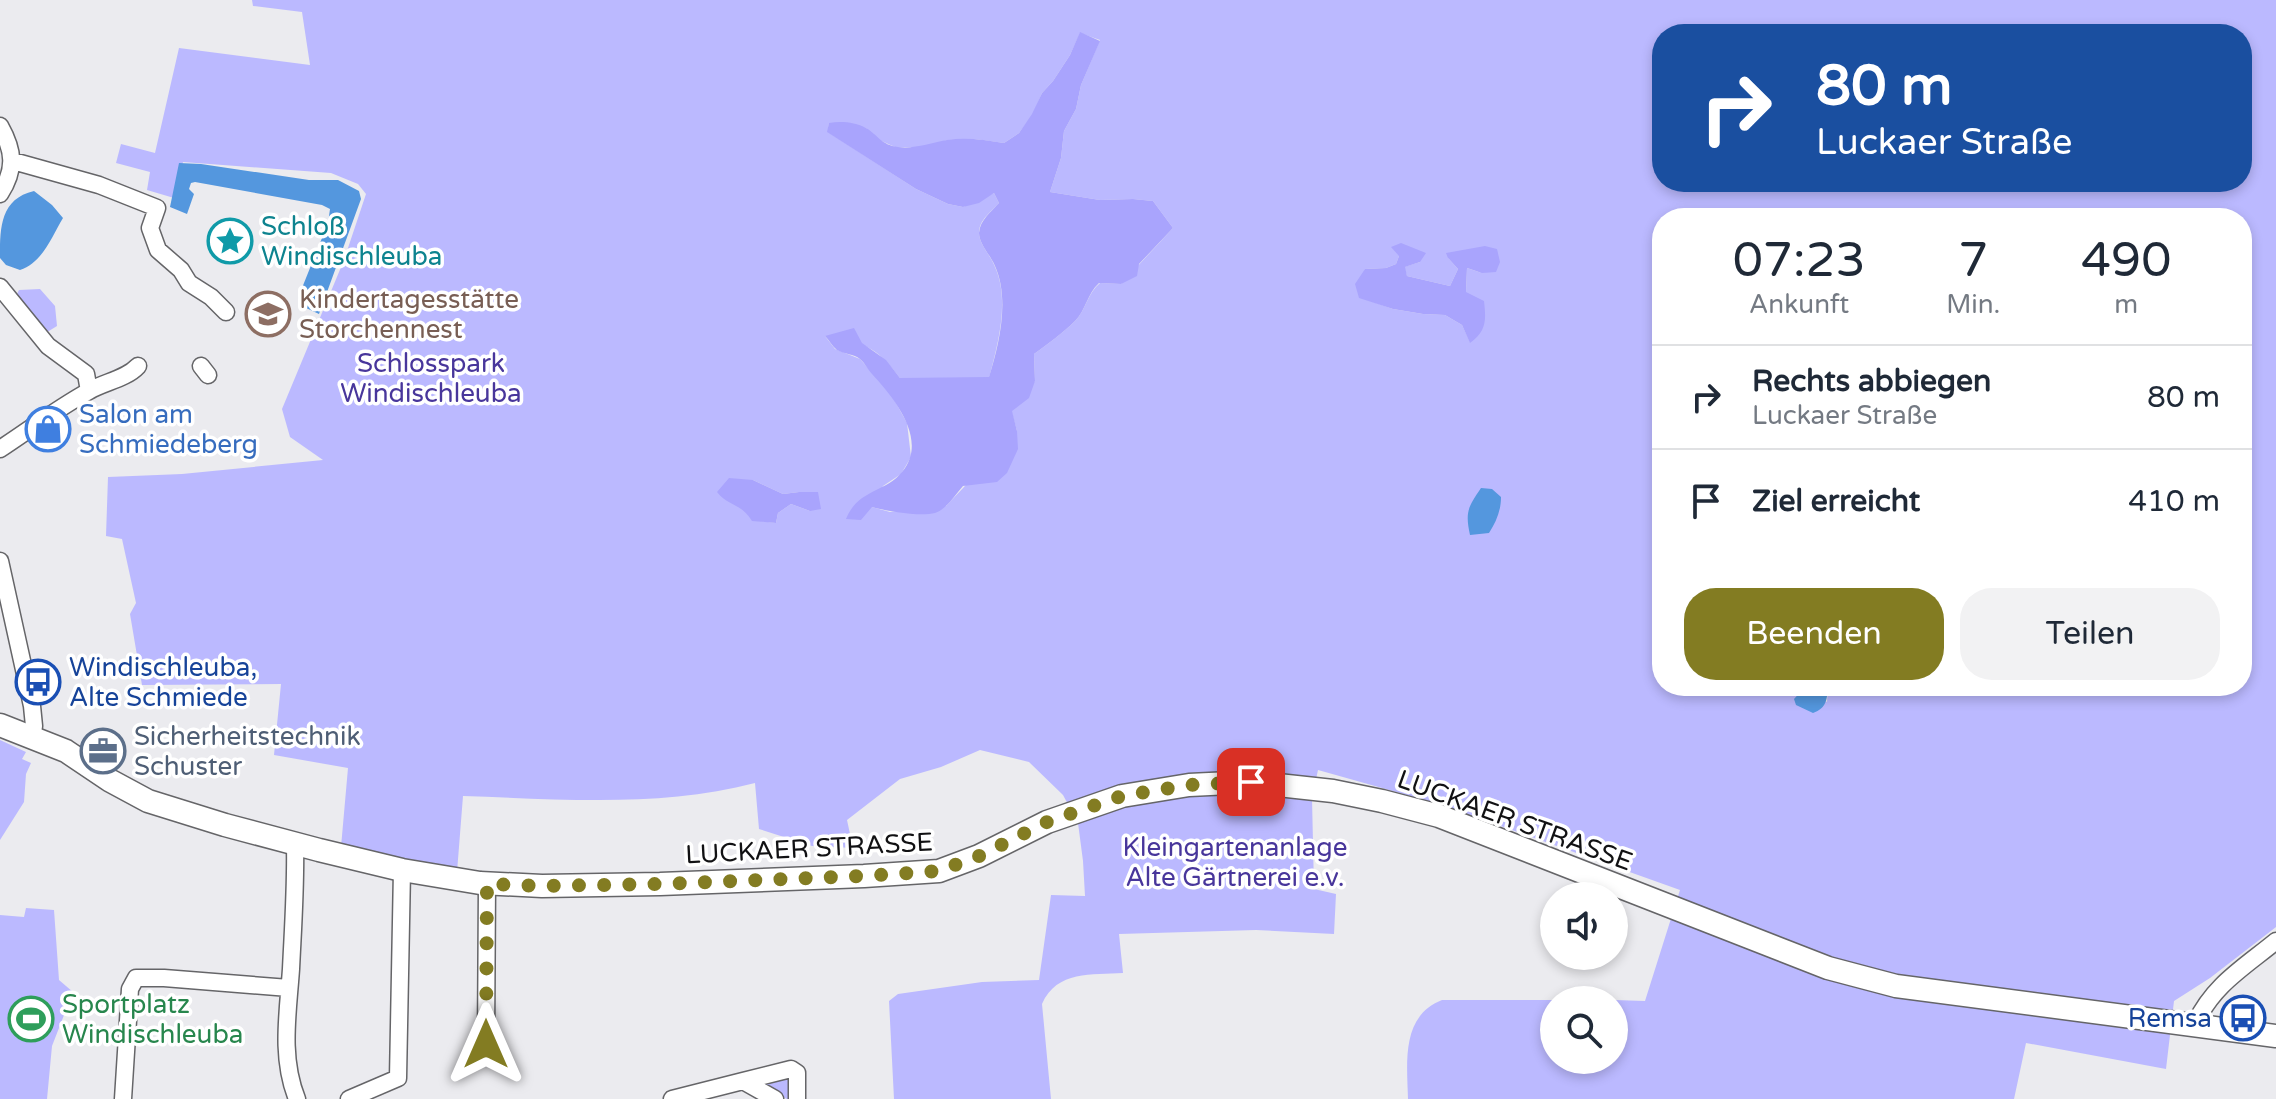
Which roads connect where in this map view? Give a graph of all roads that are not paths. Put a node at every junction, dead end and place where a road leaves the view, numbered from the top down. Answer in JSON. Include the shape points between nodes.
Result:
{"nodes":[{"id":1,"x":0,"y":126,"type":"edge"},
{"id":2,"x":13,"y":161,"type":"junction"},
{"id":3,"x":0,"y":194,"type":"edge"},
{"id":4,"x":0,"y":287,"type":"edge"},
{"id":5,"x":226,"y":312,"type":"dead end"},
{"id":6,"x":138,"y":366,"type":"dead end"},
{"id":7,"x":89,"y":391,"type":"junction"},
{"id":8,"x":0,"y":449,"type":"edge"},
{"id":9,"x":0,"y":561,"type":"edge"},
{"id":10,"x":0,"y":725,"type":"edge"},
{"id":11,"x":32,"y":737,"type":"junction"},
{"id":12,"x":295,"y":844,"type":"junction"},
{"id":13,"x":402,"y":870,"type":"junction"},
{"id":14,"x":487,"y":884,"type":"junction"},
{"id":15,"x":2276,"y":941,"type":"edge"},
{"id":16,"x":289,"y":988,"type":"junction"},
{"id":17,"x":2185,"y":1023,"type":"junction"},
{"id":18,"x":2276,"y":1036,"type":"edge"},
{"id":19,"x":486,"y":1044,"type":"dead end"},
{"id":20,"x":743,"y":1081,"type":"junction"},
{"id":21,"x":697,"y":1095,"type":"edge"},
{"id":22,"x":123,"y":1099,"type":"edge"},
{"id":23,"x":297,"y":1099,"type":"edge"},
{"id":24,"x":349,"y":1099,"type":"edge"},
{"id":25,"x":672,"y":1099,"type":"edge"},
{"id":26,"x":775,"y":1099,"type":"edge"},
{"id":27,"x":797,"y":1099,"type":"edge"}],
"edges":[{"from":1,"to":2,"type":"street"},
{"from":2,"to":3,"type":"street"},
{"from":2,"to":5,"type":"street","via":[[157,208],[150,228],[158,250]]},
{"from":4,"to":7,"type":"street","via":[[48,346],[86,374]]},
{"from":6,"to":7,"type":"street"},
{"from":7,"to":8,"type":"street"},
{"from":9,"to":11,"type":"street","via":[[32,706]]},
{"from":10,"to":11,"type":"street","name":"LUCKAER STRASSE"},
{"from":11,"to":12,"type":"street","name":"LUCKAER STRASSE","via":[[66,751],[148,801]]},
{"from":12,"to":13,"type":"street","name":"LUCKAER STRASSE"},
{"from":12,"to":16,"type":"street"},
{"from":13,"to":14,"type":"street","name":"LUCKAER STRASSE"},
{"from":13,"to":24,"type":"street","via":[[398,1078]]},
{"from":14,"to":17,"type":"street","name":"LUCKAER STRASSE","via":[[660,884],[939,871],[1047,822],[1122,796],[1251,782],[1333,791],[1439,816],[1828,968],[1896,986]]},
{"from":14,"to":19,"type":"street"},
{"from":15,"to":17,"type":"street","via":[[2221,984]]},
{"from":16,"to":22,"type":"street","via":[[136,978],[130,989]]},
{"from":16,"to":23,"type":"street","via":[[286,1044],[289,1080]]},
{"from":17,"to":18,"type":"street","name":"LUCKAER STRASSE"},
{"from":20,"to":21,"type":"street"},
{"from":20,"to":26,"type":"street"},
{"from":20,"to":27,"type":"street","via":[[791,1069],[797,1073]]},
{"from":21,"to":25,"type":"street"}]}
